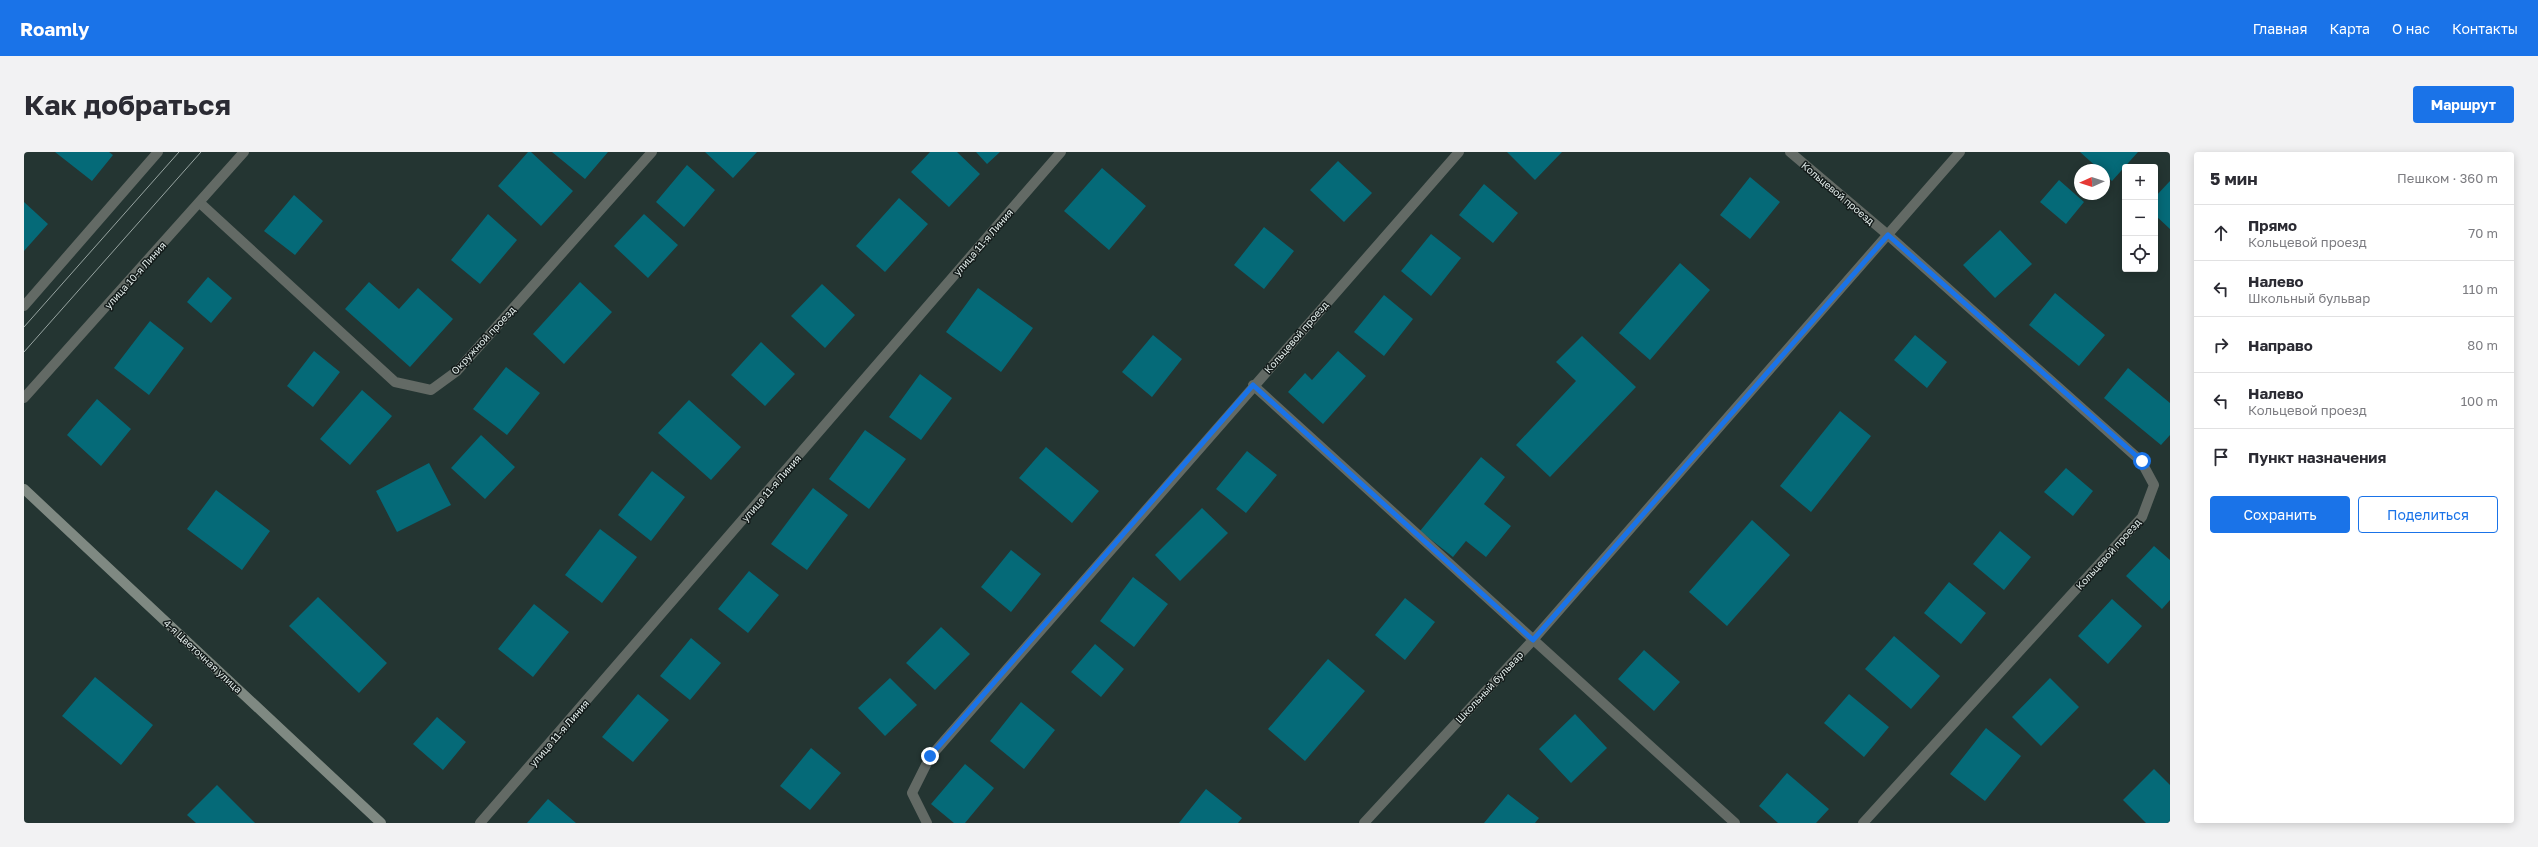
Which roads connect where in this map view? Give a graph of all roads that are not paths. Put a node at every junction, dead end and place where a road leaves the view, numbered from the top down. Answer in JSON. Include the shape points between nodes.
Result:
{"nodes":[{"id":1,"x":158,"y":152,"type":"edge"},
{"id":2,"x":244,"y":152,"type":"edge"},
{"id":3,"x":652,"y":152,"type":"edge"},
{"id":4,"x":1061,"y":152,"type":"edge"},
{"id":5,"x":1459,"y":152,"type":"edge"},
{"id":6,"x":1790,"y":152,"type":"edge"},
{"id":7,"x":1960,"y":152,"type":"edge"},
{"id":8,"x":200,"y":203,"type":"junction"},
{"id":9,"x":1888,"y":235,"type":"junction"},
{"id":10,"x":24,"y":306,"type":"edge"},
{"id":11,"x":1253,"y":385,"type":"junction"},
{"id":12,"x":24,"y":398,"type":"edge"},
{"id":13,"x":24,"y":489,"type":"edge"},
{"id":14,"x":1533,"y":640,"type":"junction"},
{"id":15,"x":381,"y":823,"type":"edge"},
{"id":16,"x":480,"y":823,"type":"edge"},
{"id":17,"x":927,"y":823,"type":"edge"},
{"id":18,"x":1364,"y":823,"type":"edge"},
{"id":19,"x":1735,"y":823,"type":"edge"},
{"id":20,"x":1863,"y":823,"type":"edge"}],
"edges":[{"from":1,"to":10,"type":"lane"},
{"from":2,"to":8,"type":"lane","name":"улица 10-я Линия"},
{"from":3,"to":8,"type":"lane","name":"Окружной проезд","via":[[457,371],[431,390],[395,382]]},
{"from":4,"to":16,"type":"lane","name":"улица 11-я Линия"},
{"from":5,"to":11,"type":"lane","name":"Кольцевой проезд"},
{"from":6,"to":9,"type":"lane","name":"Кольцевой проезд"},
{"from":7,"to":9,"type":"lane","name":"Школьный бульвар"},
{"from":8,"to":12,"type":"lane","name":"улица 10-я Линия"},
{"from":9,"to":14,"type":"lane","name":"Школьный бульвар"},
{"from":9,"to":20,"type":"lane","name":"Кольцевой проезд","via":[[2142,461],[2154,485],[2142,516]]},
{"from":11,"to":14,"type":"lane"},
{"from":11,"to":17,"type":"lane","name":"Кольцевой проезд","via":[[930,756],[912,793]]},
{"from":13,"to":15,"type":"street","name":"4-я Цветочная улица"},
{"from":14,"to":18,"type":"lane","name":"Школьный бульвар"},
{"from":14,"to":19,"type":"lane"}]}
